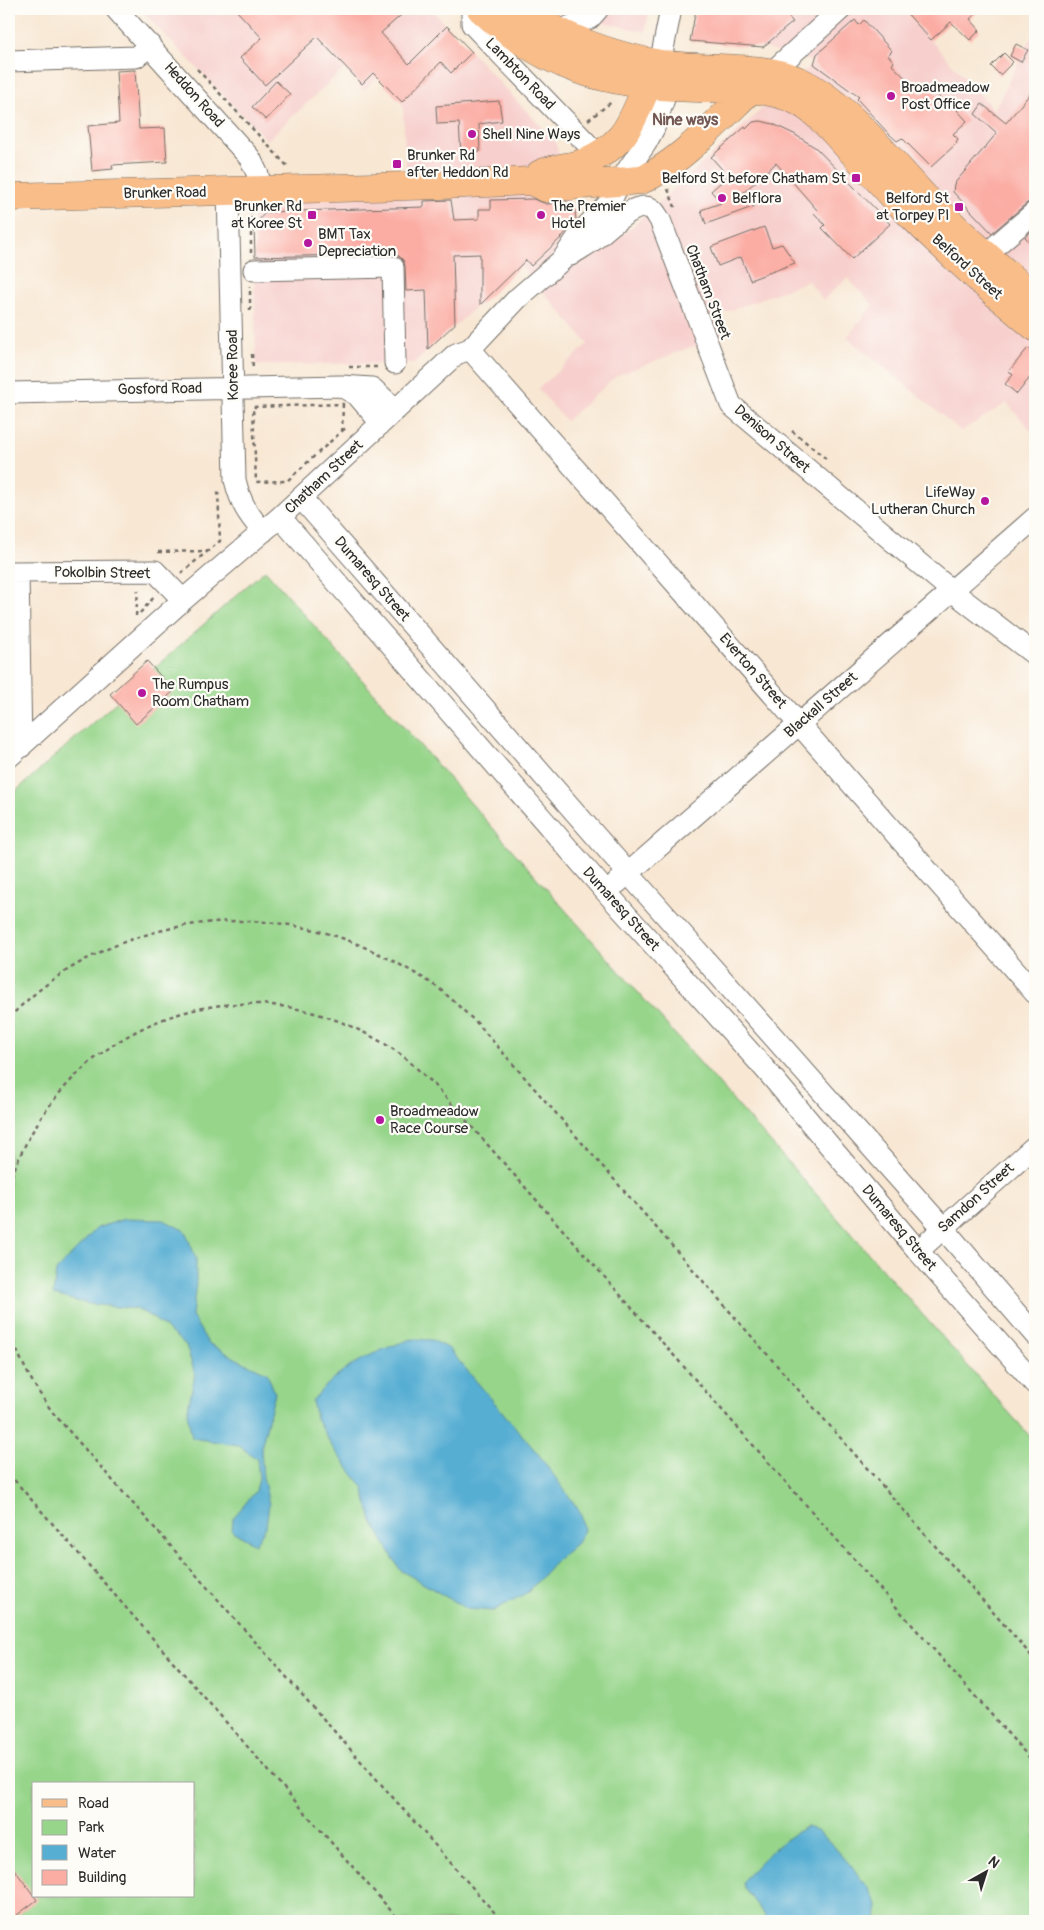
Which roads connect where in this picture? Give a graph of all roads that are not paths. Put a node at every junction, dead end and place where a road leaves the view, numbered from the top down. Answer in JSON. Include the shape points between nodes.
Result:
{"nodes":[{"id":1,"x":116,"y":9,"type":"edge"},
{"id":2,"x":472,"y":9,"type":"edge"},
{"id":3,"x":481,"y":9,"type":"edge"},
{"id":4,"x":517,"y":9,"type":"edge"},
{"id":5,"x":598,"y":9,"type":"edge"},
{"id":6,"x":671,"y":9,"type":"edge"},
{"id":7,"x":817,"y":9,"type":"edge"},
{"id":8,"x":841,"y":9,"type":"edge"},
{"id":9,"x":557,"y":32,"type":"junction"},
{"id":10,"x":811,"y":36,"type":"junction"},
{"id":11,"x":150,"y":45,"type":"junction"},
{"id":12,"x":9,"y":61,"type":"edge"},
{"id":13,"x":771,"y":73,"type":"junction"},
{"id":14,"x":658,"y":79,"type":"junction"},
{"id":15,"x":750,"y":90,"type":"junction"},
{"id":16,"x":599,"y":156,"type":"junction"},
{"id":17,"x":531,"y":181,"type":"junction"},
{"id":18,"x":620,"y":182,"type":"junction"},
{"id":19,"x":228,"y":191,"type":"junction"},
{"id":20,"x":9,"y":197,"type":"edge"},
{"id":21,"x":256,"y":199,"type":"junction"},
{"id":22,"x":1035,"y":212,"type":"edge"},
{"id":23,"x":984,"y":255,"type":"junction"},
{"id":24,"x":562,"y":260,"type":"junction"},
{"id":25,"x":252,"y":271,"type":"road end"},
{"id":26,"x":1035,"y":297,"type":"edge"},
{"id":27,"x":1035,"y":326,"type":"edge"},
{"id":28,"x":470,"y":349,"type":"junction"},
{"id":29,"x":390,"y":365,"type":"road end"},
{"id":30,"x":233,"y":388,"type":"junction"},
{"id":31,"x":9,"y":393,"type":"edge"},
{"id":32,"x":389,"y":416,"type":"junction"},
{"id":33,"x":301,"y":498,"type":"junction"},
{"id":34,"x":280,"y":517,"type":"junction"},
{"id":35,"x":1035,"y":518,"type":"edge"},
{"id":36,"x":263,"y":532,"type":"junction"},
{"id":37,"x":13,"y":572,"type":"edge"},
{"id":38,"x":952,"y":591,"type":"junction"},
{"id":39,"x":183,"y":600,"type":"junction"},
{"id":40,"x":1035,"y":655,"type":"edge"},
{"id":41,"x":799,"y":724,"type":"junction"},
{"id":42,"x":501,"y":728,"type":"junction"},
{"id":43,"x":479,"y":747,"type":"junction"},
{"id":44,"x":15,"y":752,"type":"edge"},
{"id":45,"x":628,"y":873,"type":"junction"},
{"id":46,"x":606,"y":892,"type":"junction"},
{"id":47,"x":1035,"y":993,"type":"edge"},
{"id":48,"x":787,"y":1050,"type":"junction"},
{"id":49,"x":766,"y":1070,"type":"junction"},
{"id":50,"x":1035,"y":1146,"type":"edge"},
{"id":51,"x":943,"y":1228,"type":"junction"},
{"id":52,"x":918,"y":1251,"type":"junction"},
{"id":53,"x":1035,"y":1336,"type":"edge"},
{"id":54,"x":1035,"y":1384,"type":"edge"}],
"edges":[{"from":1,"to":11,"type":"street","name":"Heddon Road"},
{"from":2,"to":16,"type":"street","name":"Lambton Road","via":[[472,24]]},
{"from":3,"to":14,"type":"main road","name":"Lambton Road","via":[[523,43],[556,61],[600,76]]},
{"from":4,"to":9,"type":"main road"},
{"from":5,"to":9,"type":"street","via":[[588,19]]},
{"from":6,"to":14,"type":"street","name":"Chatham Street"},
{"from":7,"to":10,"type":"street"},
{"from":8,"to":10,"type":"street"},
{"from":9,"to":14,"type":"main road","via":[[602,49]]},
{"from":10,"to":13,"type":"street"},
{"from":11,"to":12,"type":"street","via":[[136,57]]},
{"from":11,"to":21,"type":"street","name":"Heddon Road","via":[[250,158],[258,175]]},
{"from":13,"to":14,"type":"main road","name":"Belford Street"},
{"from":13,"to":23,"type":"main road","name":"Belford Street","via":[[798,80],[844,111]]},
{"from":14,"to":15,"type":"main road","name":"Belford Street"},
{"from":14,"to":16,"type":"main road","name":"Brunker Road","via":[[624,134]]},
{"from":14,"to":18,"type":"street","name":"Chatham Street","via":[[650,136]]},
{"from":15,"to":18,"type":"main road","via":[[661,170],[641,180]]},
{"from":15,"to":27,"type":"main road","name":"Belford Street","via":[[794,99],[811,110],[956,260]]},
{"from":16,"to":17,"type":"main road","name":"Brunker Road","via":[[568,168],[542,172]]},
{"from":17,"to":18,"type":"main road","name":"Brunker Road","via":[[546,188]]},
{"from":17,"to":21,"type":"main road","name":"Brunker Road"},
{"from":18,"to":24,"type":"street","name":"Chatham Street","via":[[611,201],[582,231]]},
{"from":19,"to":20,"type":"main road","name":"Brunker Road"},
{"from":19,"to":21,"type":"main road","name":"Brunker Road"},
{"from":19,"to":30,"type":"street","name":"Koree Road"},
{"from":22,"to":23,"type":"street"},
{"from":23,"to":26,"type":"main road","name":"Belford Street"},
{"from":24,"to":28,"type":"street","name":"Chatham Street","via":[[518,298]]},
{"from":24,"to":38,"type":"street","name":"Denison Street","via":[[592,242],[632,210],[642,207],[655,212],[731,405]]},
{"from":25,"to":29,"type":"street","via":[[393,267]]},
{"from":28,"to":32,"type":"street","name":"Chatham Street","via":[[456,354]]},
{"from":28,"to":41,"type":"street","name":"Everton Street"},
{"from":30,"to":31,"type":"street","name":"Gosford Road"},
{"from":30,"to":32,"type":"street","name":"Gosford Road","via":[[344,377],[372,388]]},
{"from":30,"to":36,"type":"street","name":"Koree Road","via":[[236,480],[240,499]]},
{"from":32,"to":33,"type":"street","name":"Chatham Street"},
{"from":33,"to":34,"type":"street","name":"Chatham Street"},
{"from":33,"to":42,"type":"street","name":"Dumaresq Street"},
{"from":34,"to":36,"type":"street","name":"Chatham Street"},
{"from":34,"to":43,"type":"street","name":"Dumaresq Street"},
{"from":35,"to":38,"type":"street","name":"Blackall Street"},
{"from":36,"to":39,"type":"street","name":"Chatham Street"},
{"from":37,"to":39,"type":"street","name":"Pokolbin Street","via":[[154,571]]},
{"from":37,"to":44,"type":"street"},
{"from":38,"to":40,"type":"street","name":"Denison Street"},
{"from":38,"to":41,"type":"street","name":"Blackall Street"},
{"from":39,"to":44,"type":"street","name":"Chatham Street"},
{"from":41,"to":45,"type":"street","name":"Blackall Street"},
{"from":41,"to":47,"type":"street","name":"Everton Street"},
{"from":42,"to":43,"type":"street"},
{"from":42,"to":45,"type":"street","name":"Dumaresq Street"},
{"from":43,"to":46,"type":"street","name":"Dumaresq Street"},
{"from":45,"to":46,"type":"street","name":"Blackall Street"},
{"from":45,"to":48,"type":"street","name":"Dumaresq Street"},
{"from":46,"to":49,"type":"street","name":"Dumaresq Street"},
{"from":48,"to":49,"type":"street"},
{"from":48,"to":51,"type":"street","name":"Dumaresq Street"},
{"from":49,"to":52,"type":"street","name":"Dumaresq Street"},
{"from":50,"to":51,"type":"street","name":"Samdon Street"},
{"from":51,"to":52,"type":"street","name":"Samdon Street"},
{"from":51,"to":53,"type":"street","name":"Dumaresq Street"},
{"from":52,"to":54,"type":"street","name":"Dumaresq Street"}]}
